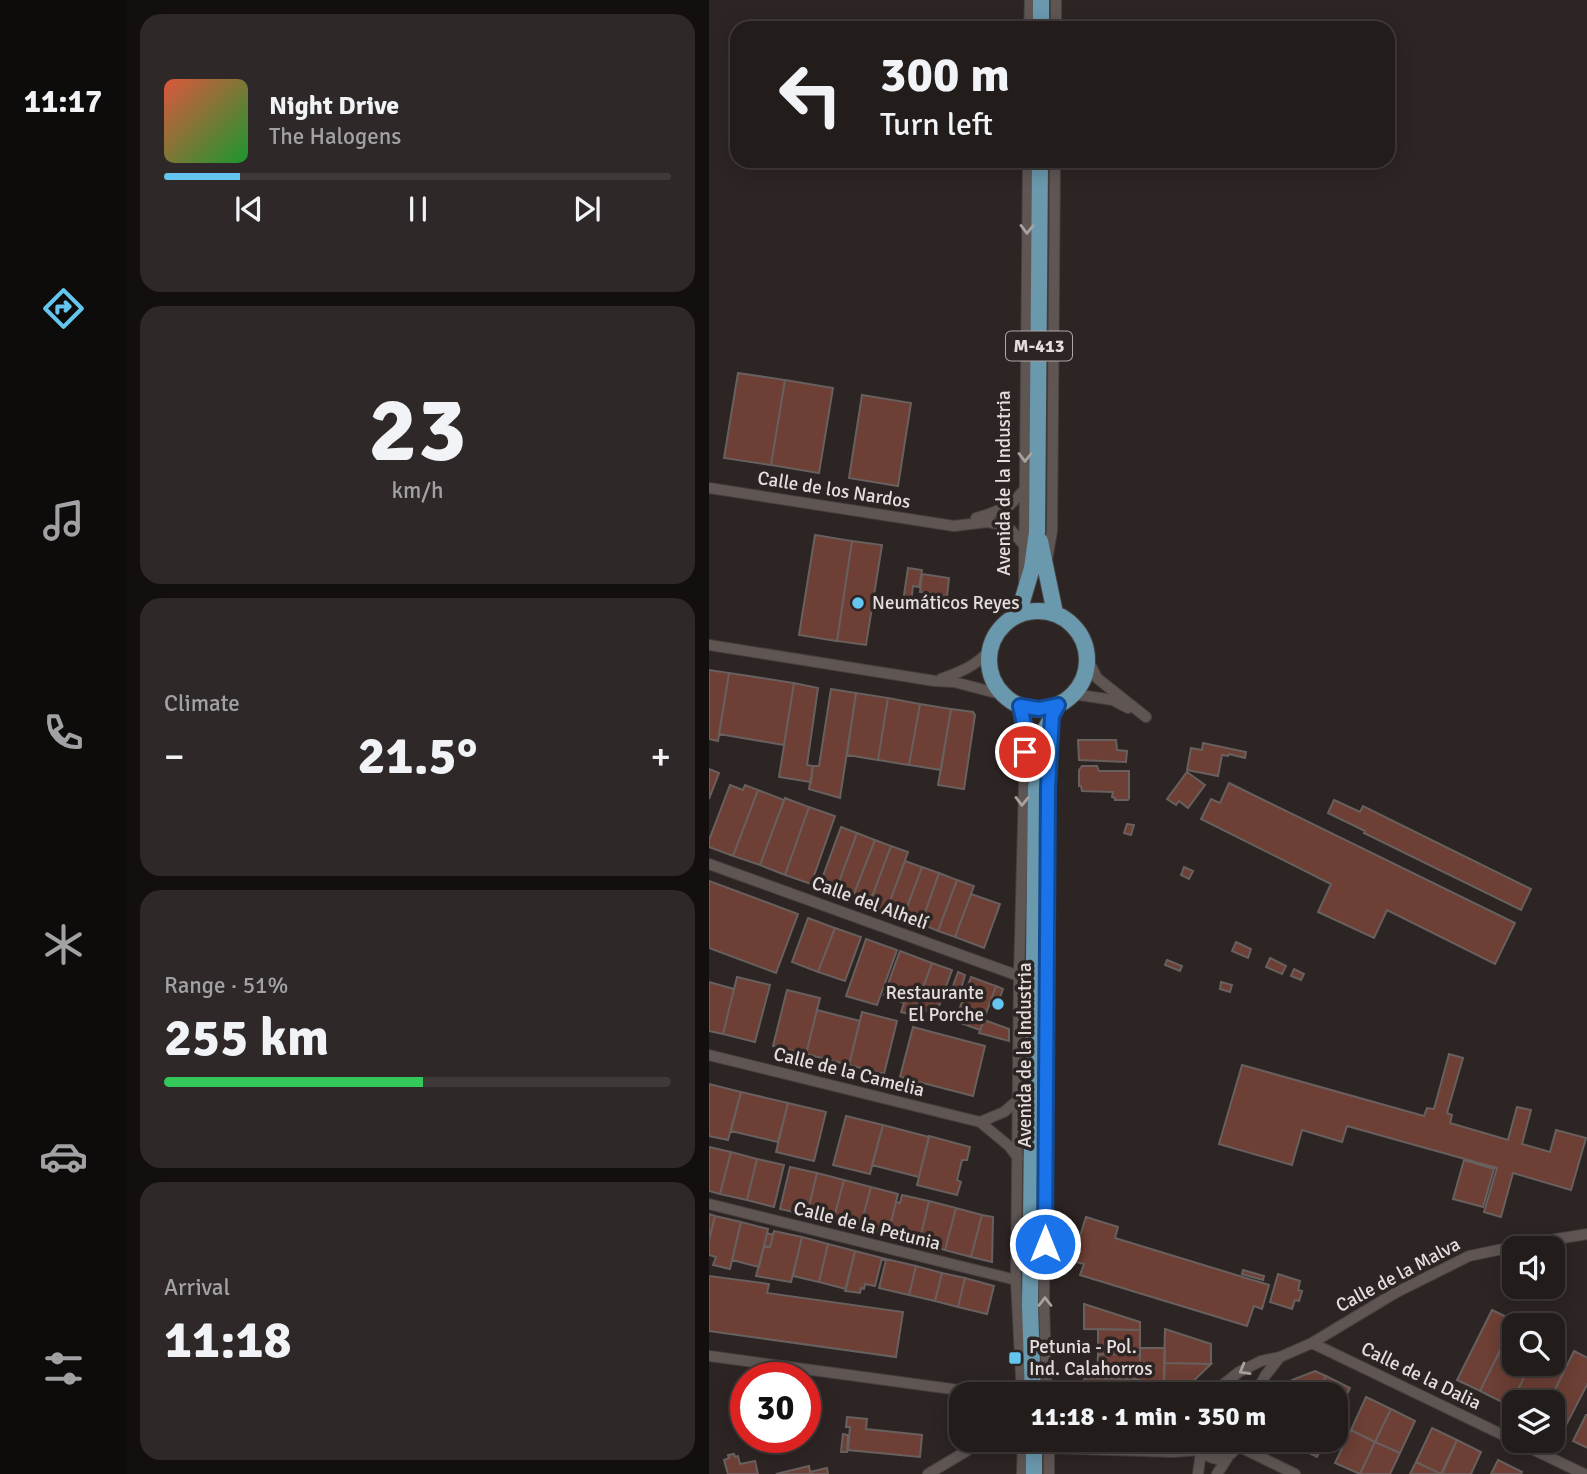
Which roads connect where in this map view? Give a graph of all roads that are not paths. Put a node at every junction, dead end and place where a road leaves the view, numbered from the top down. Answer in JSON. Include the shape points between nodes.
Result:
{"nodes":[{"id":1,"x":1030,"y":0,"type":"edge"},
{"id":2,"x":1041,"y":0,"type":"edge"},
{"id":3,"x":1056,"y":0,"type":"edge"},
{"id":4,"x":1029,"y":21,"type":"edge"},
{"id":5,"x":1041,"y":21,"type":"edge"},
{"id":6,"x":1056,"y":21,"type":"edge"},
{"id":7,"x":1028,"y":168,"type":"edge"},
{"id":8,"x":1040,"y":168,"type":"edge"},
{"id":9,"x":1055,"y":168,"type":"edge"},
{"id":10,"x":709,"y":488,"type":"edge"},
{"id":11,"x":1025,"y":489,"type":"junction"},
{"id":12,"x":954,"y":526,"type":"junction"},
{"id":13,"x":1037,"y":532,"type":"junction"},
{"id":14,"x":1024,"y":545,"type":"junction"},
{"id":15,"x":1046,"y":566,"type":"junction"},
{"id":16,"x":1024,"y":596,"type":"junction"},
{"id":17,"x":1055,"y":613,"type":"junction"},
{"id":18,"x":1018,"y":615,"type":"junction"},
{"id":19,"x":709,"y":645,"type":"edge"},
{"id":20,"x":990,"y":650,"type":"junction"},
{"id":21,"x":1087,"y":658,"type":"junction"},
{"id":22,"x":935,"y":681,"type":"junction"},
{"id":23,"x":1073,"y":694,"type":"junction"},
{"id":24,"x":1004,"y":695,"type":"junction"},
{"id":25,"x":1020,"y":706,"type":"junction"},
{"id":26,"x":1055,"y":710,"type":"junction"},
{"id":27,"x":1026,"y":733,"type":"junction"},
{"id":28,"x":1036,"y":789,"type":"junction"},
{"id":29,"x":709,"y":864,"type":"edge"},
{"id":30,"x":1019,"y":976,"type":"junction"},
{"id":31,"x":709,"y":1055,"type":"edge"},
{"id":32,"x":1019,"y":1099,"type":"junction"},
{"id":33,"x":980,"y":1122,"type":"junction"},
{"id":34,"x":1018,"y":1158,"type":"junction"},
{"id":35,"x":709,"y":1204,"type":"edge"},
{"id":36,"x":1587,"y":1234,"type":"edge"},
{"id":37,"x":1016,"y":1280,"type":"junction"},
{"id":38,"x":1312,"y":1343,"type":"junction"},
{"id":39,"x":709,"y":1356,"type":"edge"},
{"id":40,"x":1280,"y":1357,"type":"junction"},
{"id":41,"x":1021,"y":1382,"type":"edge"},
{"id":42,"x":1033,"y":1382,"type":"edge"},
{"id":43,"x":1047,"y":1382,"type":"edge"},
{"id":44,"x":1226,"y":1382,"type":"edge"},
{"id":45,"x":1262,"y":1382,"type":"edge"},
{"id":46,"x":949,"y":1389,"type":"edge"},
{"id":47,"x":965,"y":1452,"type":"edge"},
{"id":48,"x":1023,"y":1452,"type":"edge"},
{"id":49,"x":1034,"y":1452,"type":"edge"},
{"id":50,"x":1050,"y":1452,"type":"edge"},
{"id":51,"x":1199,"y":1452,"type":"edge"},
{"id":52,"x":1204,"y":1452,"type":"edge"},
{"id":53,"x":1235,"y":1452,"type":"edge"},
{"id":54,"x":1255,"y":1452,"type":"edge"},
{"id":55,"x":1228,"y":1457,"type":"junction"},
{"id":56,"x":928,"y":1474,"type":"edge"},
{"id":57,"x":1022,"y":1474,"type":"edge"},
{"id":58,"x":1034,"y":1474,"type":"edge"},
{"id":59,"x":1049,"y":1474,"type":"edge"},
{"id":60,"x":1198,"y":1474,"type":"edge"},
{"id":61,"x":1217,"y":1474,"type":"edge"},
{"id":62,"x":1295,"y":1474,"type":"edge"},
{"id":63,"x":1584,"y":1474,"type":"edge"}],
"edges":[{"from":1,"to":4,"type":"street"},
{"from":2,"to":5,"type":"main road"},
{"from":3,"to":6,"type":"street"},
{"from":7,"to":11,"type":"street","name":"Avenida de la Industria","one_way":true},
{"from":8,"to":13,"type":"main road","name":"Avenida de la Industria","number":"M-413"},
{"from":9,"to":15,"type":"street","name":"Avenida de la Industria","via":[[1052,531]]},
{"from":10,"to":12,"type":"street","name":"Calle de los Nardos"},
{"from":11,"to":12,"type":"street","name":"Calle de los Nardos","via":[[1009,506]]},
{"from":11,"to":14,"type":"street","name":"Avenida de la Industria"},
{"from":12,"to":14,"type":"street","name":"Calle de los Nardos","via":[[998,524],[1010,529]]},
{"from":13,"to":15,"type":"main road","name":"Avenida de la Industria","number":"M-413"},
{"from":13,"to":16,"type":"main road","name":"Avenida de la Industria","number":"M-413"},
{"from":14,"to":16,"type":"street","name":"Avenida de la Industria"},
{"from":15,"to":17,"type":"main road","name":"Avenida de la Industria","number":"M-413"},
{"from":16,"to":18,"type":"main road","name":"Avenida de la Industria","number":"M-413"},
{"from":17,"to":18,"type":"main road","via":[[1036,610]]},
{"from":17,"to":21,"type":"main road","via":[[1083,639]]},
{"from":18,"to":20,"type":"main road","number":"M-413","via":[[1002,626]]},
{"from":19,"to":22,"type":"street"},
{"from":20,"to":22,"type":"street","via":[[968,668]]},
{"from":20,"to":24,"type":"main road","via":[[993,680]]},
{"from":21,"to":23,"type":"main road","via":[[1084,677]]},
{"from":21,"to":23,"type":"street","via":[[1097,678],[1146,717],[1113,700]]},
{"from":22,"to":24,"type":"street"},
{"from":23,"to":26,"type":"main road"},
{"from":24,"to":25,"type":"main road"},
{"from":25,"to":26,"type":"main road"},
{"from":25,"to":27,"type":"main road","name":"Avenida de la Industria"},
{"from":26,"to":28,"type":"main road","name":"Avenida de la Industria","via":[[1042,742]]},
{"from":43,"to":26,"type":"street","name":"Avenida de la Industria","one_way":true,"via":[[1048,788]]},
{"from":27,"to":28,"type":"main road","name":"Avenida de la Industria"},
{"from":27,"to":30,"type":"street","name":"Avenida de la Industria","one_way":true},
{"from":28,"to":42,"type":"main road","name":"Avenida de la Industria"},
{"from":29,"to":30,"type":"street","name":"Calle del Alhelí"},
{"from":30,"to":32,"type":"street","name":"Avenida de la Industria"},
{"from":31,"to":33,"type":"street","name":"Calle de la Camelia"},
{"from":32,"to":33,"type":"street","via":[[1004,1112]]},
{"from":32,"to":34,"type":"street","name":"Avenida de la Industria"},
{"from":33,"to":34,"type":"street","name":"Calle de la Camelia"},
{"from":34,"to":37,"type":"street","name":"Avenida de la Industria"},
{"from":35,"to":37,"type":"street","name":"Calle de la Petunia"},
{"from":36,"to":38,"type":"street","name":"Calle de la Malva","via":[[1469,1256],[1395,1293]]},
{"from":37,"to":41,"type":"street","name":"Avenida de la Industria"},
{"from":38,"to":40,"type":"street"},
{"from":38,"to":63,"type":"street","name":"Calle de la Dalia"},
{"from":39,"to":46,"type":"street"},
{"from":40,"to":44,"type":"street","one_way":true,"via":[[1261,1361]]},
{"from":40,"to":45,"type":"street"},
{"from":47,"to":56,"type":"street"},
{"from":48,"to":57,"type":"street"},
{"from":49,"to":58,"type":"main road"},
{"from":50,"to":59,"type":"street"},
{"from":51,"to":60,"type":"street"},
{"from":52,"to":55,"type":"street","via":[[1208,1457]]},
{"from":53,"to":55,"type":"street"},
{"from":54,"to":62,"type":"street"},
{"from":55,"to":61,"type":"street"}]}
